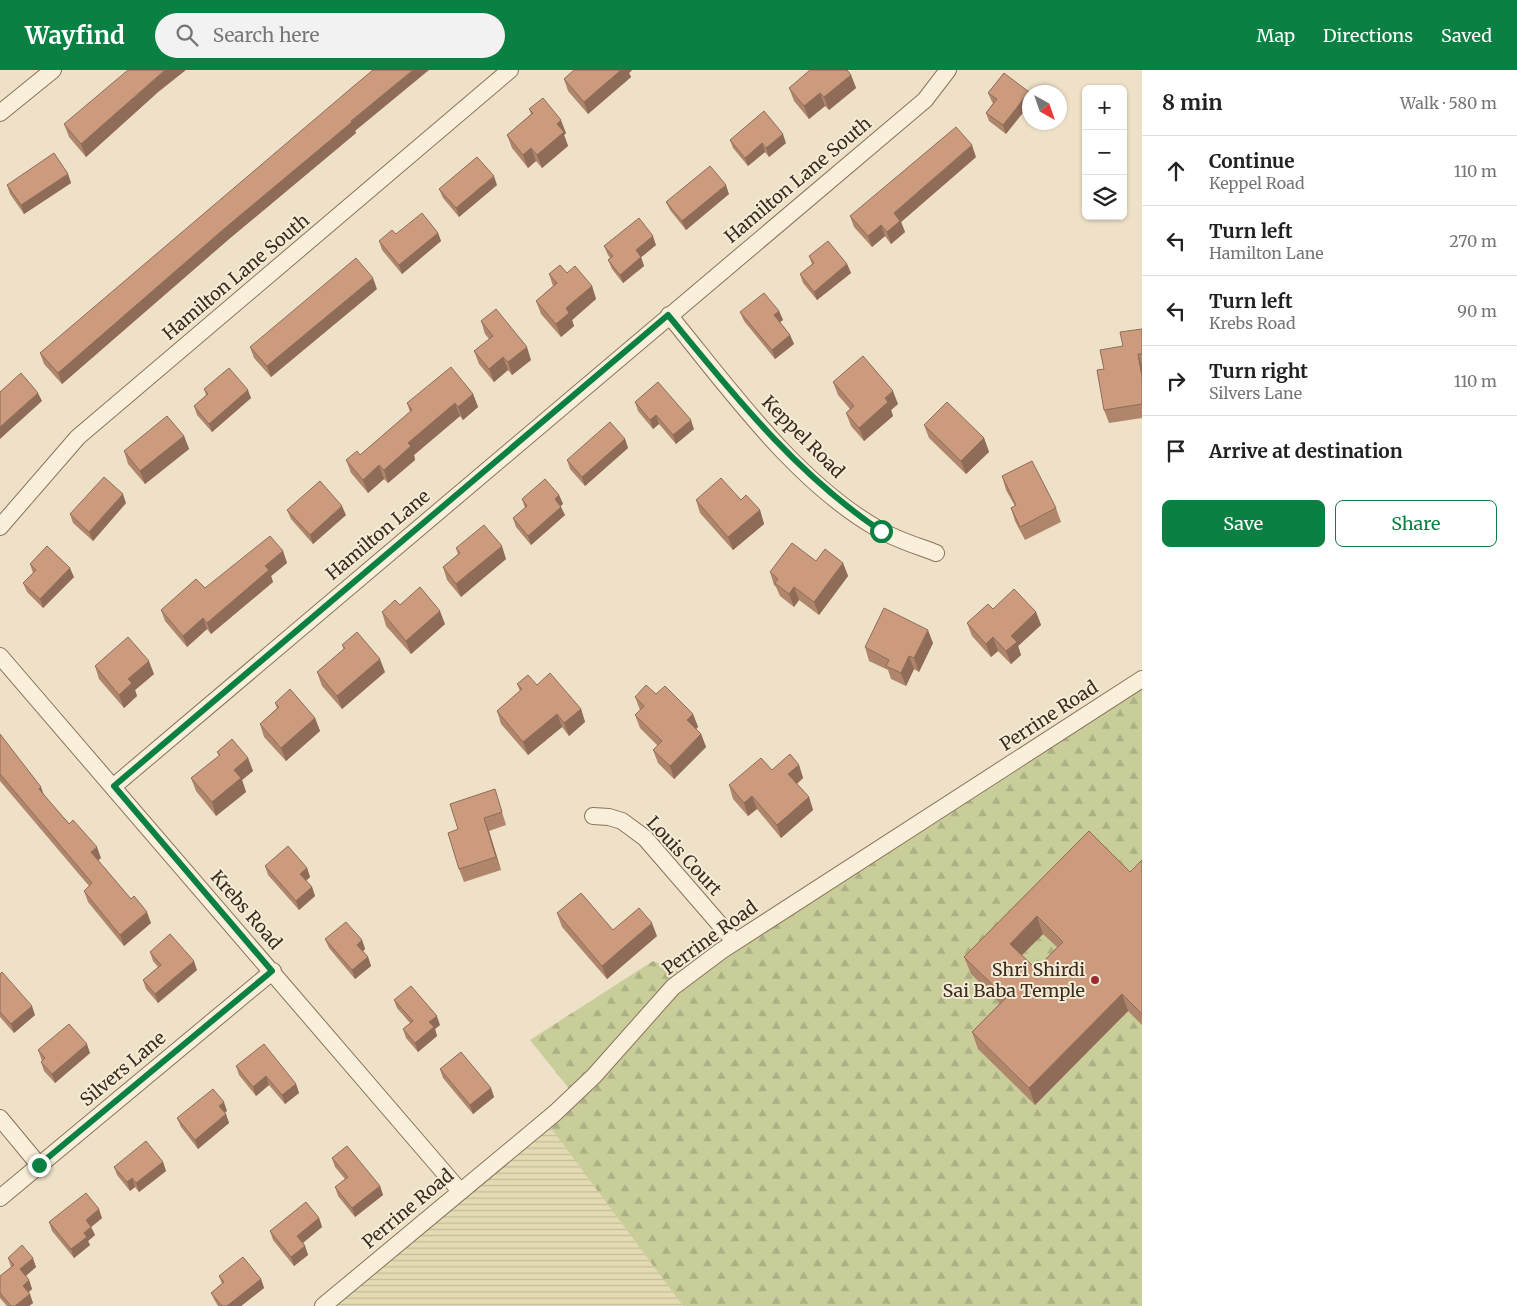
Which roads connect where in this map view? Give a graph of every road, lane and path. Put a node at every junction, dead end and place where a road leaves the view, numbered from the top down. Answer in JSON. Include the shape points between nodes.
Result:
{"nodes":[{"id":1,"x":53,"y":70,"type":"edge"},
{"id":2,"x":510,"y":70,"type":"edge"},
{"id":3,"x":948,"y":70,"type":"edge"},
{"id":4,"x":0,"y":113,"type":"edge"},
{"id":5,"x":668,"y":315,"type":"junction"},
{"id":6,"x":0,"y":527,"type":"edge"},
{"id":7,"x":936,"y":553,"type":"dead end"},
{"id":8,"x":0,"y":656,"type":"edge"},
{"id":9,"x":1142,"y":679,"type":"edge"},
{"id":10,"x":114,"y":786,"type":"junction"},
{"id":11,"x":593,"y":816,"type":"dead end"},
{"id":12,"x":735,"y":942,"type":"junction"},
{"id":13,"x":272,"y":971,"type":"junction"},
{"id":14,"x":0,"y":1118,"type":"edge"},
{"id":15,"x":39,"y":1165,"type":"junction"},
{"id":16,"x":460,"y":1191,"type":"junction"},
{"id":17,"x":0,"y":1198,"type":"edge"},
{"id":18,"x":323,"y":1306,"type":"edge"}],
"edges":[{"from":1,"to":4,"type":"street"},
{"from":2,"to":6,"type":"street","name":"Hamilton Lane South","via":[[78,437]]},
{"from":3,"to":5,"type":"street","name":"Hamilton Lane South","via":[[924,100]]},
{"from":5,"to":7,"type":"street","name":"Keppel Road","via":[[752,417],[800,468],[845,507],[881,531]]},
{"from":5,"to":10,"type":"street","name":"Hamilton Lane"},
{"from":8,"to":10,"type":"street","name":"Krebs Road"},
{"from":9,"to":12,"type":"street","name":"Perrine Road"},
{"from":10,"to":13,"type":"street","name":"Krebs Road"},
{"from":11,"to":12,"type":"street","name":"Louis Court","via":[[609,816],[622,821],[645,838]]},
{"from":12,"to":16,"type":"street","name":"Perrine Road","via":[[674,987],[594,1076],[555,1113]]},
{"from":13,"to":15,"type":"street","name":"Silvers Lane"},
{"from":13,"to":16,"type":"street","name":"Krebs Road"},
{"from":14,"to":15,"type":"street"},
{"from":15,"to":17,"type":"street","name":"Silvers Lane"},
{"from":16,"to":18,"type":"street","name":"Perrine Road"}]}
